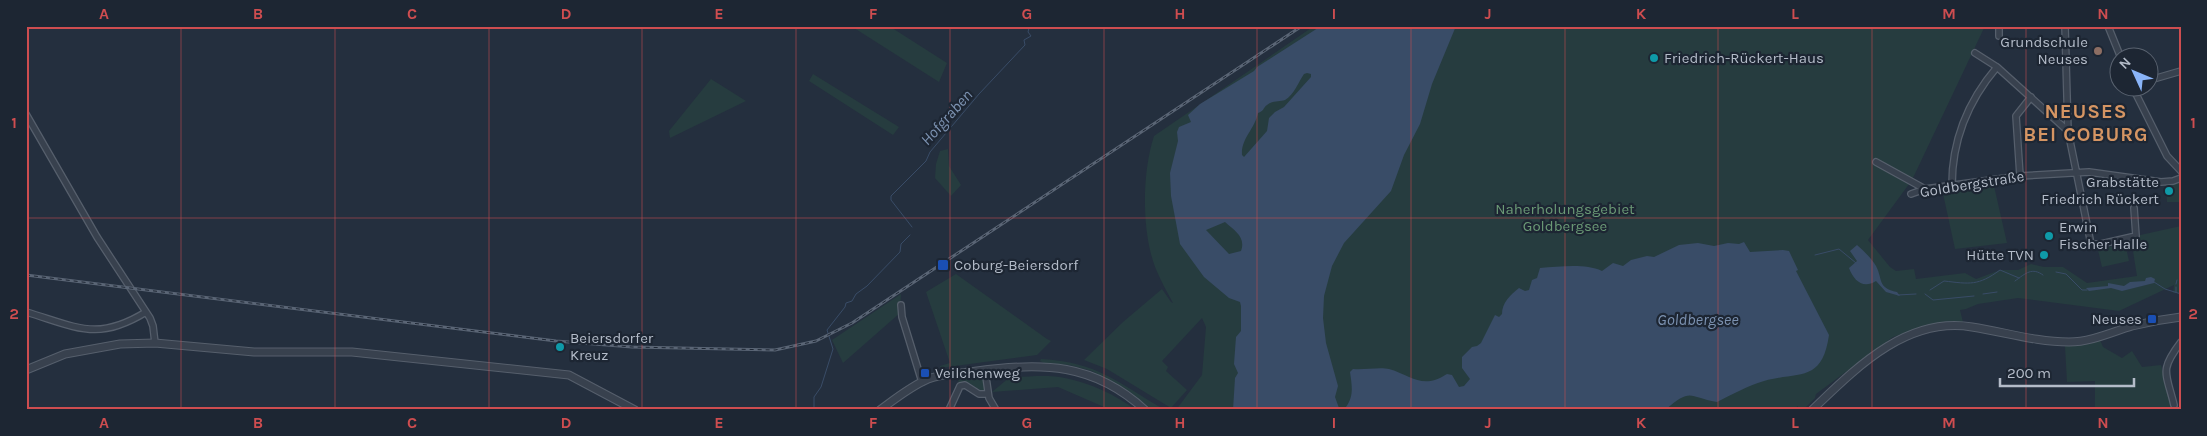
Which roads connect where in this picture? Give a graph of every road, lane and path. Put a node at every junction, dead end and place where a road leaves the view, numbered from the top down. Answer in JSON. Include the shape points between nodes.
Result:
{"nodes":[{"id":1,"x":1999,"y":26,"type":"edge"},
{"id":2,"x":2065,"y":26,"type":"edge"},
{"id":3,"x":2108,"y":26,"type":"edge"},
{"id":4,"x":1999,"y":36,"type":"dead end"},
{"id":5,"x":2117,"y":48,"type":"edge"},
{"id":6,"x":1975,"y":53,"type":"dead end"},
{"id":7,"x":1997,"y":67,"type":"junction"},
{"id":8,"x":2181,"y":71,"type":"edge"},
{"id":9,"x":2160,"y":77,"type":"edge"},
{"id":10,"x":2031,"y":97,"type":"junction"},
{"id":11,"x":2138,"y":98,"type":"edge"},
{"id":12,"x":26,"y":114,"type":"edge"},
{"id":13,"x":2068,"y":131,"type":"junction"},
{"id":14,"x":1876,"y":162,"type":"dead end"},
{"id":15,"x":2181,"y":171,"type":"edge"},
{"id":16,"x":2076,"y":172,"type":"junction"},
{"id":17,"x":2020,"y":176,"type":"junction"},
{"id":18,"x":2181,"y":178,"type":"edge"},
{"id":19,"x":1952,"y":185,"type":"junction"},
{"id":20,"x":1925,"y":188,"type":"junction"},
{"id":21,"x":1911,"y":194,"type":"dead end"},
{"id":22,"x":2134,"y":208,"type":"dead end"},
{"id":23,"x":901,"y":305,"type":"dead end"},
{"id":24,"x":26,"y":312,"type":"edge"},
{"id":25,"x":146,"y":312,"type":"junction"},
{"id":26,"x":2181,"y":316,"type":"edge"},
{"id":27,"x":2181,"y":342,"type":"edge"},
{"id":28,"x":155,"y":343,"type":"junction"},
{"id":29,"x":26,"y":370,"type":"edge"},
{"id":30,"x":985,"y":370,"type":"junction"},
{"id":31,"x":922,"y":382,"type":"junction"},
{"id":32,"x":988,"y":394,"type":"junction"},
{"id":33,"x":2174,"y":406,"type":"dead end"},
{"id":34,"x":635,"y":410,"type":"edge"},
{"id":35,"x":880,"y":410,"type":"edge"},
{"id":36,"x":949,"y":410,"type":"edge"},
{"id":37,"x":996,"y":410,"type":"edge"},
{"id":38,"x":1145,"y":410,"type":"edge"},
{"id":39,"x":1812,"y":410,"type":"edge"}],
"edges":[{"from":1,"to":4,"type":"street"},
{"from":2,"to":13,"type":"street"},
{"from":3,"to":5,"type":"street"},
{"from":6,"to":7,"type":"street"},
{"from":7,"to":10,"type":"street"},
{"from":7,"to":19,"type":"street","via":[[1977,92],[1961,129],[1953,162]]},
{"from":8,"to":9,"type":"street"},
{"from":10,"to":13,"type":"street"},
{"from":10,"to":17,"type":"street","via":[[2016,116]]},
{"from":11,"to":15,"type":"street","via":[[2167,156]]},
{"from":12,"to":25,"type":"street","via":[[113,264]]},
{"from":13,"to":16,"type":"street"},
{"from":14,"to":20,"type":"street"},
{"from":16,"to":17,"type":"street","name":"Goldbergstraße"},
{"from":16,"to":18,"type":"street","name":"Goldbergstraße","via":[[2161,182]]},
{"from":16,"to":22,"type":"street","via":[[2091,244],[2136,236]]},
{"from":17,"to":19,"type":"street","name":"Goldbergstraße"},
{"from":19,"to":20,"type":"street","name":"Goldbergstraße"},
{"from":20,"to":21,"type":"street","name":"Goldbergstraße"},
{"from":23,"to":31,"type":"street"},
{"from":24,"to":25,"type":"street","via":[[97,330],[114,328]]},
{"from":25,"to":28,"type":"street","via":[[153,326]]},
{"from":26,"to":39,"type":"street","via":[[2069,342],[2020,338],[1962,326],[1927,329],[1890,344],[1867,360]]},
{"from":27,"to":33,"type":"street","via":[[2165,366]]},
{"from":28,"to":29,"type":"street","via":[[83,349]]},
{"from":28,"to":34,"type":"street","via":[[254,352],[352,352],[569,375]]},
{"from":30,"to":31,"type":"street"},
{"from":30,"to":32,"type":"street"},
{"from":30,"to":38,"type":"street","via":[[1028,366],[1085,373],[1116,387]]},
{"from":31,"to":35,"type":"street"},
{"from":32,"to":36,"type":"street","via":[[960,386]]},
{"from":32,"to":37,"type":"street"}]}
